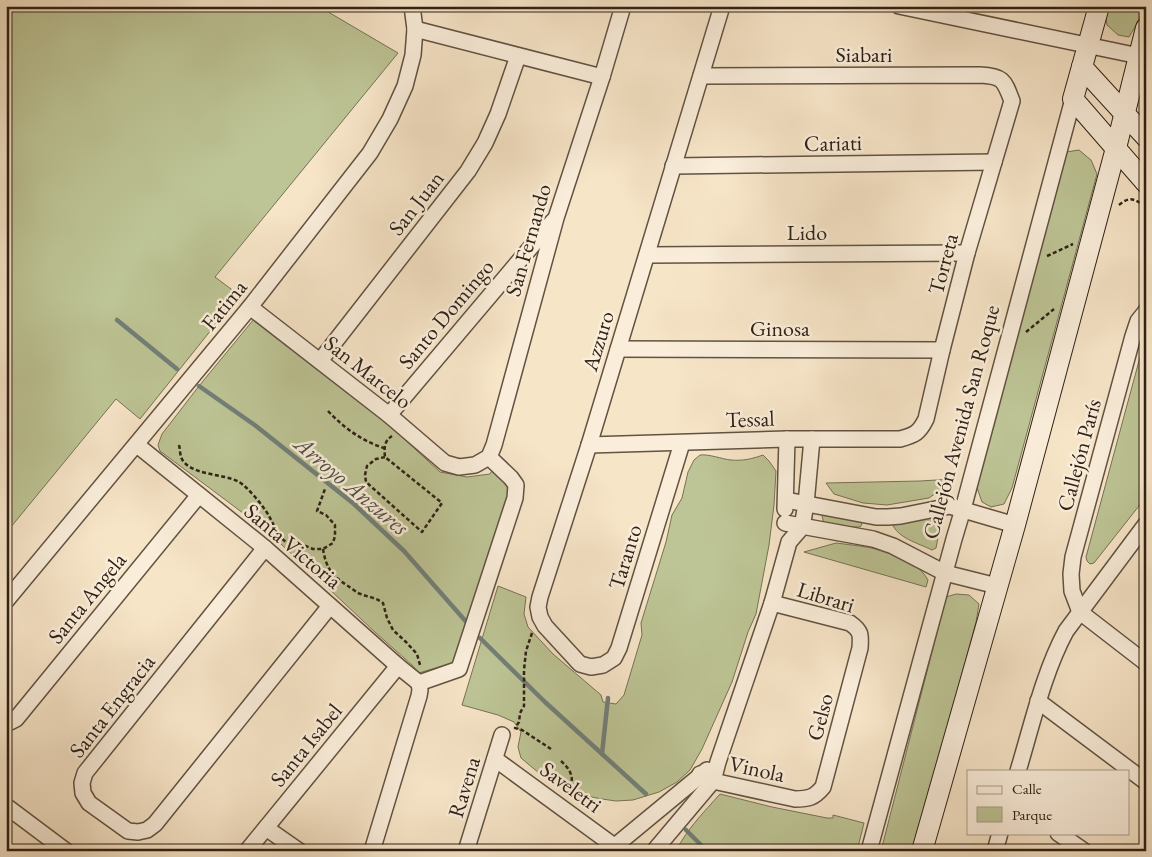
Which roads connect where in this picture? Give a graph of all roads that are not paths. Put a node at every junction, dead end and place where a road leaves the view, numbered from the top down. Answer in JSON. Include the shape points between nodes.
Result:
{"nodes":[{"id":1,"x":412,"y":6,"type":"edge"},
{"id":2,"x":623,"y":6,"type":"edge"},
{"id":3,"x":722,"y":6,"type":"edge"},
{"id":4,"x":899,"y":6,"type":"edge"},
{"id":5,"x":1099,"y":6,"type":"edge"},
{"id":6,"x":1146,"y":28,"type":"edge"},
{"id":7,"x":416,"y":30,"type":"junction"},
{"id":8,"x":1088,"y":45,"type":"junction"},
{"id":9,"x":518,"y":56,"type":"junction"},
{"id":10,"x":1139,"y":56,"type":"junction"},
{"id":11,"x":1082,"y":67,"type":"junction"},
{"id":12,"x":701,"y":76,"type":"junction"},
{"id":13,"x":602,"y":77,"type":"junction"},
{"id":14,"x":1073,"y":99,"type":"junction"},
{"id":15,"x":1012,"y":101,"type":"joint"},
{"id":16,"x":1124,"y":112,"type":"junction"},
{"id":17,"x":1146,"y":137,"type":"edge"},
{"id":18,"x":1116,"y":148,"type":"junction"},
{"id":19,"x":994,"y":162,"type":"junction"},
{"id":20,"x":673,"y":166,"type":"junction"},
{"id":21,"x":1146,"y":183,"type":"edge"},
{"id":22,"x":556,"y":218,"type":"junction"},
{"id":23,"x":967,"y":252,"type":"junction"},
{"id":24,"x":647,"y":255,"type":"junction"},
{"id":25,"x":250,"y":307,"type":"junction"},
{"id":26,"x":1146,"y":311,"type":"edge"},
{"id":27,"x":618,"y":349,"type":"junction"},
{"id":28,"x":942,"y":350,"type":"junction"},
{"id":29,"x":320,"y":361,"type":"junction"},
{"id":30,"x":389,"y":415,"type":"junction"},
{"id":31,"x":913,"y":436,"type":"joint"},
{"id":32,"x":787,"y":439,"type":"junction"},
{"id":33,"x":812,"y":439,"type":"junction"},
{"id":34,"x":682,"y":443,"type":"junction"},
{"id":35,"x":137,"y":445,"type":"junction"},
{"id":36,"x":589,"y":445,"type":"junction"},
{"id":37,"x":489,"y":457,"type":"junction"},
{"id":38,"x":199,"y":495,"type":"junction"},
{"id":39,"x":786,"y":500,"type":"junction"},
{"id":40,"x":806,"y":504,"type":"junction"},
{"id":41,"x":963,"y":509,"type":"junction"},
{"id":42,"x":876,"y":517,"type":"junction"},
{"id":43,"x":785,"y":523,"type":"junction"},
{"id":44,"x":1146,"y":524,"type":"edge"},
{"id":45,"x":1015,"y":526,"type":"junction"},
{"id":46,"x":802,"y":527,"type":"junction"},
{"id":47,"x":872,"y":539,"type":"junction"},
{"id":48,"x":1141,"y":541,"type":"edge"},
{"id":49,"x":789,"y":542,"type":"junction"},
{"id":50,"x":265,"y":548,"type":"junction"},
{"id":51,"x":945,"y":572,"type":"junction"},
{"id":52,"x":997,"y":586,"type":"junction"},
{"id":53,"x":6,"y":601,"type":"edge"},
{"id":54,"x":772,"y":603,"type":"junction"},
{"id":55,"x":330,"y":606,"type":"junction"},
{"id":56,"x":1080,"y":612,"type":"junction"},
{"id":57,"x":861,"y":638,"type":"joint"},
{"id":58,"x":1146,"y":663,"type":"edge"},
{"id":59,"x":398,"y":666,"type":"junction"},
{"id":60,"x":591,"y":667,"type":"joint"},
{"id":61,"x":420,"y":682,"type":"junction"},
{"id":62,"x":1038,"y":701,"type":"junction"},
{"id":63,"x":6,"y":724,"type":"edge"},
{"id":64,"x":502,"y":735,"type":"dead end"},
{"id":65,"x":495,"y":758,"type":"junction"},
{"id":66,"x":1018,"y":770,"type":"edge"},
{"id":67,"x":706,"y":778,"type":"junction"},
{"id":68,"x":1146,"y":782,"type":"edge"},
{"id":69,"x":807,"y":799,"type":"joint"},
{"id":70,"x":6,"y":806,"type":"edge"},
{"id":71,"x":266,"y":828,"type":"junction"},
{"id":72,"x":1000,"y":834,"type":"edge"},
{"id":73,"x":1059,"y":834,"type":"edge"},
{"id":74,"x":618,"y":848,"type":"edge"},
{"id":75,"x":66,"y":851,"type":"edge"},
{"id":76,"x":247,"y":851,"type":"edge"},
{"id":77,"x":299,"y":851,"type":"edge"},
{"id":78,"x":372,"y":851,"type":"edge"},
{"id":79,"x":466,"y":851,"type":"edge"},
{"id":80,"x":654,"y":851,"type":"edge"},
{"id":81,"x":869,"y":851,"type":"edge"},
{"id":82,"x":922,"y":851,"type":"edge"},
{"id":83,"x":994,"y":851,"type":"edge"},
{"id":84,"x":1084,"y":851,"type":"edge"}],
"edges":[{"from":1,"to":7,"type":"street","name":"Fatima"},
{"from":2,"to":13,"type":"street","name":"San Fernando"},
{"from":3,"to":12,"type":"street","name":"Azzuro"},
{"from":4,"to":8,"type":"street"},
{"from":5,"to":8,"type":"street","name":"Callejón Avenida San Roque"},
{"from":6,"to":10,"type":"street"},
{"from":7,"to":9,"type":"street"},
{"from":7,"to":25,"type":"street","name":"Fatima","via":[[405,86],[370,153]]},
{"from":8,"to":10,"type":"street"},
{"from":8,"to":11,"type":"street","name":"Callejón Avenida San Roque"},
{"from":9,"to":13,"type":"street"},
{"from":9,"to":29,"type":"street","name":"San Juan","via":[[498,114],[468,171]]},
{"from":10,"to":16,"type":"street"},
{"from":11,"to":14,"type":"street","name":"Callejón Avenida San Roque"},
{"from":11,"to":16,"type":"street"},
{"from":12,"to":15,"type":"street","name":"Siabari","via":[[985,75],[1001,79]]},
{"from":12,"to":20,"type":"street","name":"Azzuro"},
{"from":13,"to":22,"type":"street","name":"San Fernando"},
{"from":14,"to":18,"type":"street"},
{"from":14,"to":41,"type":"street","name":"Callejón Avenida San Roque"},
{"from":15,"to":19,"type":"street","name":"Torreta"},
{"from":16,"to":17,"type":"street"},
{"from":16,"to":18,"type":"street"},
{"from":18,"to":21,"type":"street"},
{"from":18,"to":45,"type":"street"},
{"from":19,"to":20,"type":"street","name":"Cariati"},
{"from":19,"to":23,"type":"street","name":"Torreta"},
{"from":20,"to":24,"type":"street","name":"Azzuro"},
{"from":22,"to":30,"type":"street","name":"Santo Domingo"},
{"from":22,"to":37,"type":"street","name":"San Fernando"},
{"from":23,"to":24,"type":"street","name":"Lido"},
{"from":23,"to":28,"type":"street","name":"Torreta"},
{"from":24,"to":27,"type":"street","name":"Azzuro"},
{"from":25,"to":29,"type":"street","name":"San Marcelo"},
{"from":25,"to":35,"type":"street","name":"Fatima"},
{"from":26,"to":56,"type":"street","name":"Callejón París","via":[[1133,336],[1073,556],[1072,591]]},
{"from":27,"to":28,"type":"street","name":"Ginosa"},
{"from":27,"to":36,"type":"street","name":"Azzuro"},
{"from":28,"to":31,"type":"street","name":"Torreta","via":[[926,419]]},
{"from":29,"to":30,"type":"street","name":"San Marcelo"},
{"from":30,"to":37,"type":"street","name":"San Marcelo","via":[[445,463],[459,467],[475,465]]},
{"from":31,"to":33,"type":"street","name":"Tessal","via":[[900,439]]},
{"from":32,"to":33,"type":"street","name":"Tessal"},
{"from":32,"to":34,"type":"street","name":"Tessal"},
{"from":32,"to":39,"type":"street"},
{"from":33,"to":40,"type":"street"},
{"from":34,"to":36,"type":"street","name":"Tessal"},
{"from":34,"to":60,"type":"street","name":"Taranto","via":[[619,648],[614,658],[604,666]]},
{"from":35,"to":38,"type":"street","name":"Santa Victoria"},
{"from":35,"to":53,"type":"street","name":"Fatima"},
{"from":36,"to":60,"type":"street","name":"Azzuro","via":[[538,607],[545,626],[580,664]]},
{"from":37,"to":61,"type":"street","via":[[516,485],[515,498],[458,669]]},
{"from":38,"to":50,"type":"street","name":"Santa Victoria"},
{"from":38,"to":63,"type":"street","name":"Santa Angela","via":[[16,718]]},
{"from":39,"to":40,"type":"street"},
{"from":39,"to":43,"type":"street"},
{"from":40,"to":42,"type":"street"},
{"from":40,"to":46,"type":"street"},
{"from":41,"to":42,"type":"street","via":[[950,506],[901,516]]},
{"from":41,"to":45,"type":"street"},
{"from":41,"to":51,"type":"street","name":"Callejón Avenida San Roque"},
{"from":42,"to":47,"type":"street"},
{"from":43,"to":46,"type":"street"},
{"from":43,"to":49,"type":"street"},
{"from":44,"to":48,"type":"street"},
{"from":45,"to":52,"type":"street"},
{"from":46,"to":47,"type":"street"},
{"from":46,"to":49,"type":"street"},
{"from":47,"to":51,"type":"street"},
{"from":48,"to":56,"type":"street"},
{"from":49,"to":54,"type":"street"},
{"from":50,"to":55,"type":"street","name":"Santa Victoria"},
{"from":50,"to":55,"type":"street","name":"Santa Engracia","via":[[85,773],[83,793],[88,803],[128,831],[147,830],[155,824]]},
{"from":51,"to":52,"type":"street"},
{"from":51,"to":81,"type":"street","name":"Callejón Avenida San Roque"},
{"from":52,"to":82,"type":"street"},
{"from":54,"to":57,"type":"street","name":"Librari","via":[[850,623],[858,629]]},
{"from":54,"to":67,"type":"street","via":[[718,762]]},
{"from":55,"to":59,"type":"street","name":"Santa Victoria"},
{"from":56,"to":58,"type":"street"},
{"from":56,"to":62,"type":"street","via":[[1058,647]]},
{"from":57,"to":69,"type":"street","name":"Gelso","via":[[823,787],[817,795]]},
{"from":59,"to":61,"type":"street","name":"Santa Victoria"},
{"from":59,"to":71,"type":"street","name":"Santa Isabel"},
{"from":61,"to":78,"type":"street","via":[[420,696]]},
{"from":62,"to":66,"type":"street"},
{"from":62,"to":68,"type":"street"},
{"from":64,"to":65,"type":"street","name":"Ravena"},
{"from":65,"to":74,"type":"street","name":"Saveletri"},
{"from":65,"to":79,"type":"street","name":"Ravena"},
{"from":67,"to":69,"type":"street","name":"Vinola"},
{"from":67,"to":74,"type":"street"},
{"from":67,"to":80,"type":"street"},
{"from":70,"to":75,"type":"street"},
{"from":71,"to":76,"type":"street","name":"Santa Isabel"},
{"from":71,"to":77,"type":"street"},
{"from":72,"to":83,"type":"street"},
{"from":73,"to":84,"type":"street"}]}
